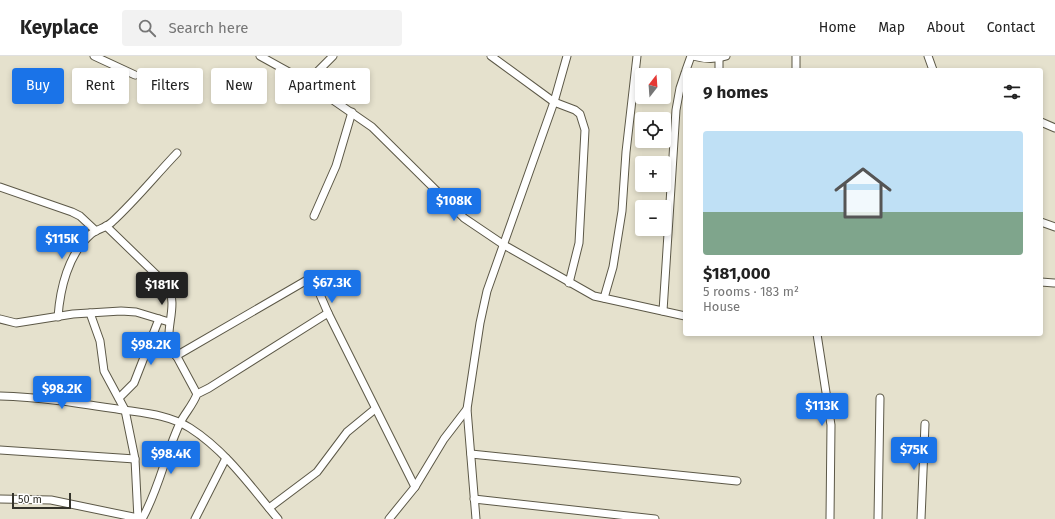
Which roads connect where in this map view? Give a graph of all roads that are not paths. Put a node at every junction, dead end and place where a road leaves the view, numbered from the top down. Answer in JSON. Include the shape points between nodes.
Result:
{"nodes":[{"id":1,"x":94,"y":56,"type":"edge"},
{"id":2,"x":260,"y":56,"type":"edge"},
{"id":3,"x":491,"y":56,"type":"edge"},
{"id":4,"x":567,"y":56,"type":"edge"},
{"id":5,"x":637,"y":56,"type":"edge"},
{"id":6,"x":692,"y":56,"type":"edge"},
{"id":7,"x":726,"y":56,"type":"edge"},
{"id":8,"x":796,"y":56,"type":"edge"},
{"id":9,"x":928,"y":56,"type":"edge"},
{"id":10,"x":328,"y":58,"type":"edge"},
{"id":11,"x":718,"y":58,"type":"junction"},
{"id":12,"x":282,"y":68,"type":"edge"},
{"id":13,"x":319,"y":68,"type":"edge"},
{"id":14,"x":687,"y":68,"type":"edge"},
{"id":15,"x":719,"y":68,"type":"edge"},
{"id":16,"x":796,"y":68,"type":"edge"},
{"id":17,"x":932,"y":68,"type":"edge"},
{"id":18,"x":135,"y":75,"type":"dead end"},
{"id":19,"x":683,"y":80,"type":"edge"},
{"id":20,"x":554,"y":102,"type":"junction"},
{"id":21,"x":340,"y":104,"type":"edge"},
{"id":22,"x":352,"y":112,"type":"junction"},
{"id":23,"x":1043,"y":123,"type":"edge"},
{"id":24,"x":1055,"y":128,"type":"edge"},
{"id":25,"x":177,"y":153,"type":"dead end"},
{"id":26,"x":0,"y":186,"type":"edge"},
{"id":27,"x":314,"y":216,"type":"dead end"},
{"id":28,"x":106,"y":226,"type":"junction"},
{"id":29,"x":96,"y":231,"type":"junction"},
{"id":30,"x":504,"y":245,"type":"junction"},
{"id":31,"x":1043,"y":282,"type":"edge"},
{"id":32,"x":569,"y":283,"type":"junction"},
{"id":33,"x":1054,"y":283,"type":"dead end"},
{"id":34,"x":604,"y":298,"type":"junction"},
{"id":35,"x":663,"y":312,"type":"junction"},
{"id":36,"x":90,"y":313,"type":"junction"},
{"id":37,"x":328,"y":313,"type":"junction"},
{"id":38,"x":683,"y":316,"type":"edge"},
{"id":39,"x":58,"y":318,"type":"junction"},
{"id":40,"x":0,"y":319,"type":"edge"},
{"id":41,"x":159,"y":319,"type":"junction"},
{"id":42,"x":170,"y":322,"type":"junction"},
{"id":43,"x":818,"y":336,"type":"edge"},
{"id":44,"x":176,"y":356,"type":"junction"},
{"id":45,"x":197,"y":394,"type":"junction"},
{"id":46,"x":0,"y":396,"type":"edge"},
{"id":47,"x":119,"y":398,"type":"junction"},
{"id":48,"x":880,"y":398,"type":"dead end"},
{"id":49,"x":375,"y":409,"type":"junction"},
{"id":50,"x":467,"y":409,"type":"junction"},
{"id":51,"x":124,"y":410,"type":"junction"},
{"id":52,"x":180,"y":422,"type":"junction"},
{"id":53,"x":925,"y":424,"type":"dead end"},
{"id":54,"x":0,"y":450,"type":"edge"},
{"id":55,"x":470,"y":454,"type":"junction"},
{"id":56,"x":226,"y":458,"type":"junction"},
{"id":57,"x":135,"y":459,"type":"junction"},
{"id":58,"x":737,"y":481,"type":"dead end"},
{"id":59,"x":415,"y":487,"type":"junction"},
{"id":60,"x":0,"y":499,"type":"edge"},
{"id":61,"x":474,"y":499,"type":"junction"},
{"id":62,"x":269,"y":508,"type":"junction"},
{"id":63,"x":140,"y":519,"type":"edge"},
{"id":64,"x":195,"y":519,"type":"edge"},
{"id":65,"x":278,"y":519,"type":"edge"},
{"id":66,"x":389,"y":519,"type":"edge"},
{"id":67,"x":476,"y":519,"type":"edge"},
{"id":68,"x":655,"y":519,"type":"edge"},
{"id":69,"x":830,"y":519,"type":"edge"},
{"id":70,"x":878,"y":519,"type":"edge"},
{"id":71,"x":921,"y":519,"type":"edge"}],
"edges":[{"from":1,"to":18,"type":"street"},
{"from":2,"to":12,"type":"street"},
{"from":3,"to":20,"type":"street"},
{"from":4,"to":20,"type":"street"},
{"from":5,"to":34,"type":"street","via":[[622,211]]},
{"from":6,"to":11,"type":"street","via":[[704,59]]},
{"from":6,"to":14,"type":"street"},
{"from":7,"to":11,"type":"street"},
{"from":8,"to":16,"type":"street"},
{"from":9,"to":17,"type":"street"},
{"from":10,"to":13,"type":"street"},
{"from":11,"to":15,"type":"street"},
{"from":19,"to":35,"type":"street","via":[[676,110]]},
{"from":20,"to":30,"type":"street"},
{"from":20,"to":32,"type":"street","via":[[580,114],[585,130],[579,242]]},
{"from":21,"to":22,"type":"street"},
{"from":22,"to":27,"type":"street","via":[[336,166]]},
{"from":22,"to":30,"type":"street","via":[[384,138],[410,167],[464,218]]},
{"from":23,"to":24,"type":"street"},
{"from":25,"to":28,"type":"street"},
{"from":26,"to":29,"type":"street","via":[[72,212]]},
{"from":28,"to":29,"type":"street"},
{"from":28,"to":42,"type":"street","via":[[169,289],[173,302]]},
{"from":29,"to":39,"type":"street","via":[[82,244],[65,277],[60,293]]},
{"from":30,"to":32,"type":"street"},
{"from":30,"to":50,"type":"street","via":[[487,291]]},
{"from":31,"to":33,"type":"street"},
{"from":32,"to":34,"type":"street","via":[[594,296]]},
{"from":34,"to":35,"type":"street"},
{"from":35,"to":38,"type":"street"},
{"from":36,"to":39,"type":"street"},
{"from":36,"to":41,"type":"street","via":[[136,312]]},
{"from":36,"to":47,"type":"street","via":[[100,341],[104,371]]},
{"from":37,"to":44,"type":"street","via":[[315,283],[307,280]]},
{"from":37,"to":45,"type":"street"},
{"from":37,"to":49,"type":"street"},
{"from":39,"to":40,"type":"street","via":[[16,323]]},
{"from":41,"to":42,"type":"street"},
{"from":41,"to":47,"type":"street","via":[[134,383]]},
{"from":42,"to":44,"type":"street","via":[[169,342]]},
{"from":43,"to":69,"type":"street","via":[[831,425]]},
{"from":44,"to":45,"type":"street"},
{"from":45,"to":52,"type":"street"},
{"from":46,"to":51,"type":"street","via":[[41,398]]},
{"from":47,"to":51,"type":"street"},
{"from":48,"to":70,"type":"street"},
{"from":49,"to":59,"type":"street"},
{"from":49,"to":62,"type":"street","via":[[347,432],[316,472]]},
{"from":50,"to":55,"type":"street"},
{"from":50,"to":59,"type":"street","via":[[444,439]]},
{"from":51,"to":52,"type":"street","via":[[152,413]]},
{"from":51,"to":57,"type":"street"},
{"from":52,"to":56,"type":"street","via":[[198,433]]},
{"from":52,"to":63,"type":"street","via":[[150,505]]},
{"from":53,"to":71,"type":"street"},
{"from":54,"to":57,"type":"street"},
{"from":55,"to":58,"type":"street"},
{"from":55,"to":61,"type":"street"},
{"from":56,"to":62,"type":"street"},
{"from":56,"to":64,"type":"street"},
{"from":57,"to":63,"type":"street"},
{"from":59,"to":66,"type":"street"},
{"from":60,"to":63,"type":"street","via":[[51,500]]},
{"from":61,"to":67,"type":"street"},
{"from":61,"to":68,"type":"street"},
{"from":62,"to":65,"type":"street"}]}
